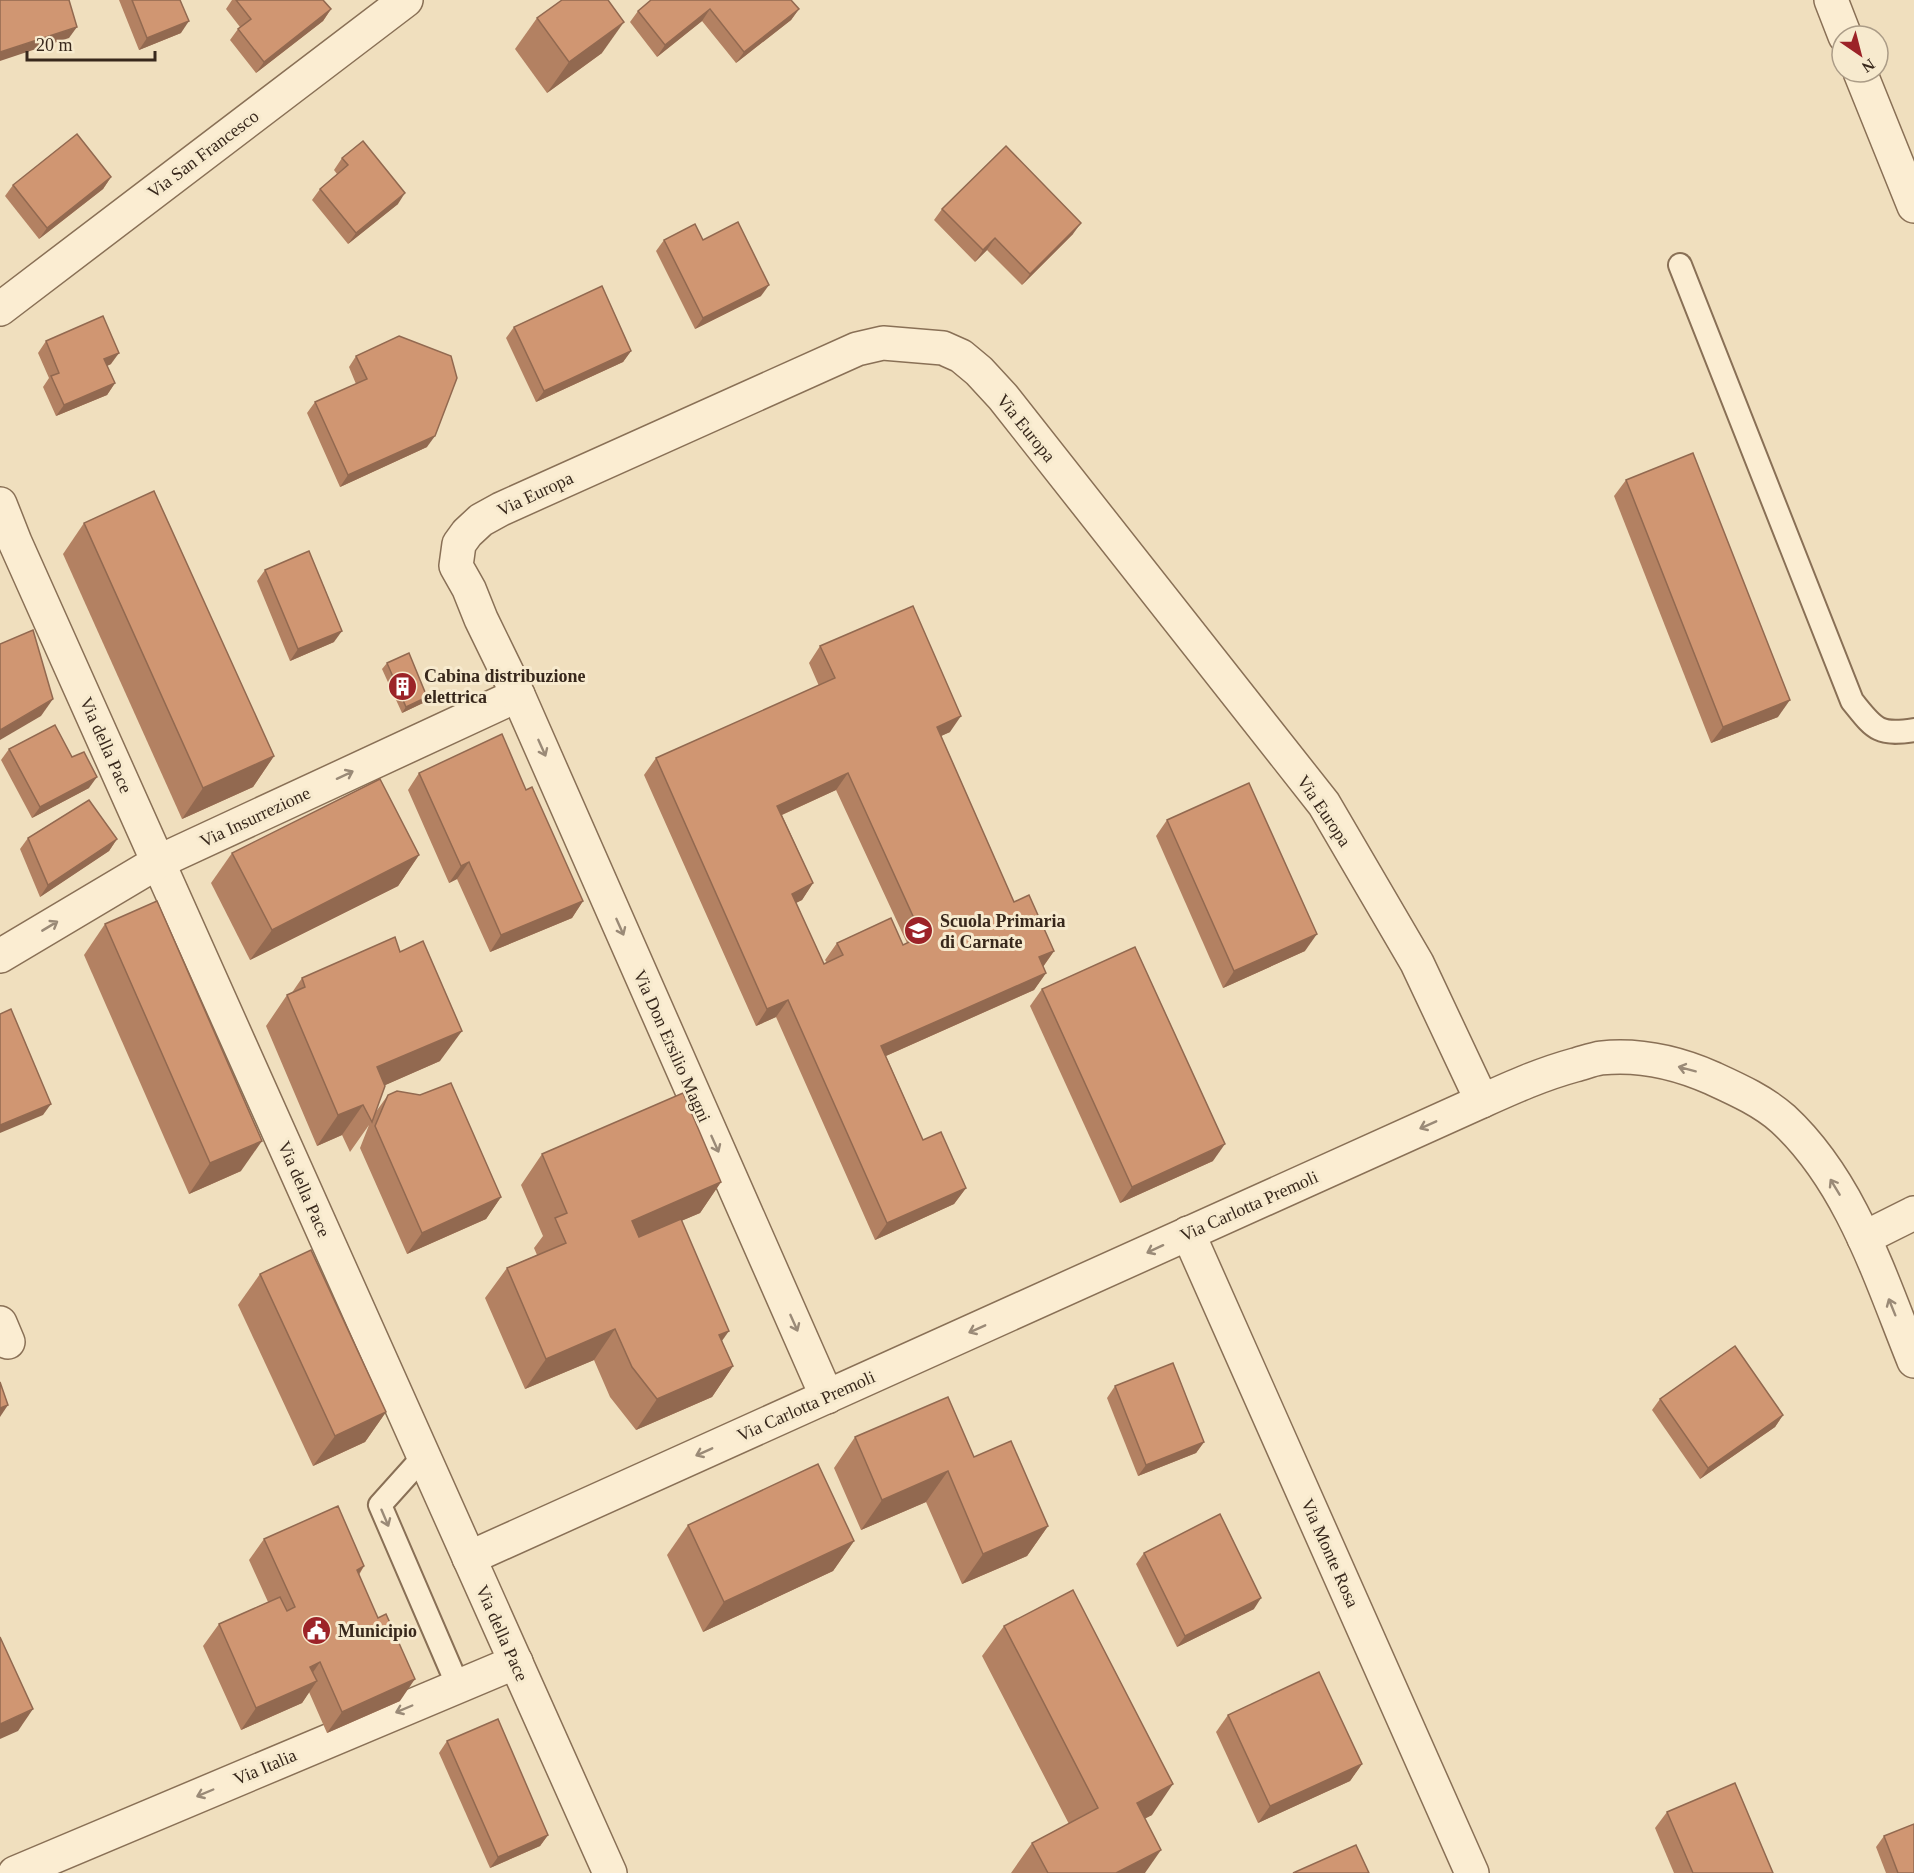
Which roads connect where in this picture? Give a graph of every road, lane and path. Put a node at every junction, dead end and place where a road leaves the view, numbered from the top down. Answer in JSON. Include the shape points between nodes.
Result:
{"nodes":[{"id":1,"x":406,"y":0,"type":"edge"},
{"id":2,"x":1831,"y":0,"type":"edge"},
{"id":3,"x":1840,"y":24,"type":"edge"},
{"id":4,"x":1865,"y":84,"type":"edge"},
{"id":5,"x":1913,"y":200,"type":"edge"},
{"id":6,"x":1680,"y":265,"type":"dead end"},
{"id":7,"x":0,"y":309,"type":"edge"},
{"id":8,"x":0,"y":504,"type":"edge"},
{"id":9,"x":7,"y":547,"type":"edge"},
{"id":10,"x":519,"y":695,"type":"junction"},
{"id":11,"x":1914,"y":730,"type":"edge"},
{"id":12,"x":158,"y":862,"type":"junction"},
{"id":13,"x":0,"y":956,"type":"edge"},
{"id":14,"x":1482,"y":1101,"type":"junction"},
{"id":15,"x":1914,"y":1213,"type":"edge"},
{"id":16,"x":1188,"y":1233,"type":"junction"},
{"id":17,"x":1864,"y":1238,"type":"junction"},
{"id":18,"x":1914,"y":1361,"type":"edge"},
{"id":19,"x":827,"y":1397,"type":"junction"},
{"id":20,"x":424,"y":1456,"type":"junction"},
{"id":21,"x":469,"y":1558,"type":"junction"},
{"id":22,"x":516,"y":1662,"type":"junction"},
{"id":23,"x":458,"y":1686,"type":"junction"},
{"id":24,"x":15,"y":1873,"type":"edge"},
{"id":25,"x":610,"y":1873,"type":"edge"},
{"id":26,"x":1472,"y":1873,"type":"edge"}],
"edges":[{"from":1,"to":7,"type":"street","name":"Via San Francesco"},
{"from":2,"to":3,"type":"street"},
{"from":4,"to":5,"type":"street"},
{"from":6,"to":11,"type":"lane","via":[[1852,701],[1872,726],[1893,733]]},
{"from":8,"to":9,"type":"street","name":"Via della Pace"},
{"from":9,"to":12,"type":"street","name":"Via della Pace"},
{"from":12,"to":10,"type":"street","name":"Via Insurrezione","one_way":true},
{"from":10,"to":14,"type":"street","name":"Via Europa","via":[[456,566],[459,544],[481,520],[857,349],[883,343],[943,348],[961,356],[1003,397],[1324,804],[1416,963]]},
{"from":10,"to":19,"type":"street","name":"Via Don Ersilio Magni","one_way":true},
{"from":13,"to":12,"type":"street","name":"Via Insurrezione","one_way":true},
{"from":12,"to":20,"type":"street","name":"Via della Pace"},
{"from":14,"to":16,"type":"street","name":"Via Carlotta Premoli","one_way":true},
{"from":17,"to":14,"type":"street","name":"Via Carlotta Premoli","one_way":true,"via":[[1814,1152],[1781,1118],[1741,1091],[1696,1071],[1646,1058],[1600,1058],[1544,1074]]},
{"from":15,"to":17,"type":"street"},
{"from":16,"to":19,"type":"street","name":"Via Carlotta Premoli","one_way":true},
{"from":16,"to":26,"type":"street","name":"Via Monte Rosa"},
{"from":18,"to":17,"type":"street","name":"Via Carlotta Premoli","one_way":true},
{"from":19,"to":21,"type":"street","name":"Via Carlotta Premoli","one_way":true},
{"from":20,"to":21,"type":"street","name":"Via della Pace"},
{"from":20,"to":23,"type":"lane","one_way":true,"via":[[380,1505]]},
{"from":21,"to":22,"type":"street","name":"Via della Pace"},
{"from":22,"to":23,"type":"street","name":"Via Italia"},
{"from":22,"to":25,"type":"street","name":"Via della Pace"},
{"from":23,"to":24,"type":"street","name":"Via Italia","one_way":true}]}
